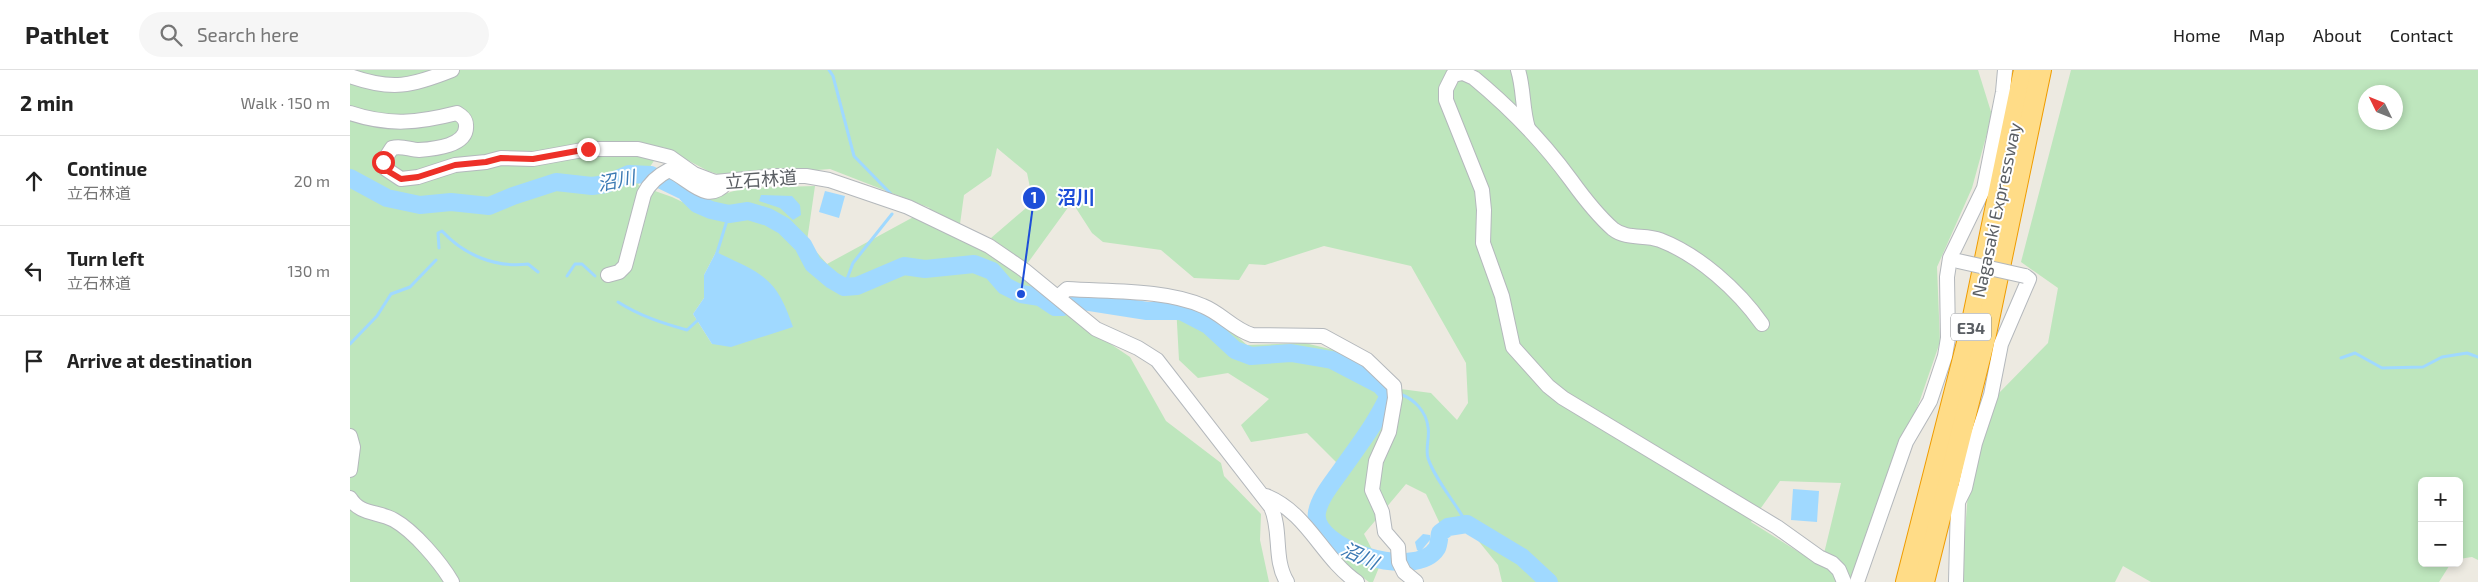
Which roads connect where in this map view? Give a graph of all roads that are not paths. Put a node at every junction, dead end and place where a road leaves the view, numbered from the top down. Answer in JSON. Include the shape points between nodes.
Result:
{"nodes":[{"id":1,"x":452,"y":70,"type":"edge"},
{"id":2,"x":1518,"y":70,"type":"edge"},
{"id":3,"x":2005,"y":70,"type":"edge"},
{"id":4,"x":2024,"y":70,"type":"edge"},
{"id":5,"x":2041,"y":70,"type":"edge"},
{"id":6,"x":350,"y":76,"type":"edge"},
{"id":7,"x":350,"y":113,"type":"edge"},
{"id":8,"x":1528,"y":128,"type":"junction"},
{"id":9,"x":727,"y":182,"type":"junction"},
{"id":10,"x":1954,"y":260,"type":"junction"},
{"id":11,"x":608,"y":275,"type":"dead end"},
{"id":12,"x":1058,"y":298,"type":"junction"},
{"id":13,"x":1762,"y":324,"type":"dead end"},
{"id":14,"x":350,"y":436,"type":"edge"},
{"id":15,"x":350,"y":470,"type":"edge"},
{"id":16,"x":1263,"y":495,"type":"junction"},
{"id":17,"x":350,"y":498,"type":"edge"},
{"id":18,"x":452,"y":582,"type":"edge"},
{"id":19,"x":1287,"y":582,"type":"edge"},
{"id":20,"x":1357,"y":582,"type":"edge"},
{"id":21,"x":1416,"y":582,"type":"edge"},
{"id":22,"x":1844,"y":582,"type":"edge"},
{"id":23,"x":1857,"y":582,"type":"edge"},
{"id":24,"x":1906,"y":582,"type":"edge"},
{"id":25,"x":1924,"y":582,"type":"edge"},
{"id":26,"x":1956,"y":582,"type":"edge"}],
"edges":[{"from":1,"to":6,"type":"street","via":[[405,86],[374,83]]},
{"from":2,"to":8,"type":"street"},
{"from":3,"to":10,"type":"street","via":[[1984,188]]},
{"from":4,"to":24,"type":"highway","name":"Nagasaki Expressway","number":"E34","via":[[1970,331]]},
{"from":5,"to":25,"type":"highway","name":"Nagasaki Expressway","number":"E34","via":[[1984,343]]},
{"from":7,"to":9,"type":"street","name":"立石林道","via":[[372,120],[403,123],[457,113],[463,116],[466,130],[459,140],[442,148],[392,148],[383,162],[386,170],[401,179],[455,165],[501,158],[533,159],[588,149],[620,148],[659,152],[704,180]]},
{"from":8,"to":13,"type":"street","via":[[1595,212],[1611,227],[1622,234],[1659,239],[1693,257],[1750,307]]},
{"from":8,"to":22,"type":"street","via":[[1474,78],[1457,73],[1449,80],[1446,100],[1480,183],[1484,243],[1502,296],[1514,347],[1548,386],[1563,398],[1832,563]]},
{"from":9,"to":11,"type":"street","via":[[721,190],[711,193],[670,170],[665,172],[648,186],[625,266]]},
{"from":9,"to":12,"type":"street","name":"立石林道","via":[[806,176],[828,180],[908,207],[989,246]]},
{"from":10,"to":23,"type":"street","via":[[1947,277],[1948,338],[1945,356],[1930,401],[1906,442]]},
{"from":10,"to":26,"type":"street","bridge":true,"via":[[2030,279],[2001,344],[1991,395],[1974,443],[1965,488],[1958,502]]},
{"from":12,"to":16,"type":"street","name":"立石林道","via":[[1096,329],[1157,360]]},
{"from":12,"to":21,"type":"street","via":[[1067,289],[1176,297],[1204,306],[1252,335],[1323,336],[1367,360],[1394,386],[1395,398],[1389,432],[1376,461],[1372,490],[1382,512],[1385,532],[1398,547],[1402,567]]},
{"from":14,"to":15,"type":"street","via":[[353,447]]},
{"from":16,"to":19,"type":"street","via":[[1276,517],[1278,562]]},
{"from":16,"to":20,"type":"street","via":[[1297,515],[1332,558]]},
{"from":17,"to":18,"type":"street","via":[[360,510],[385,516],[405,528],[438,561]]}]}
